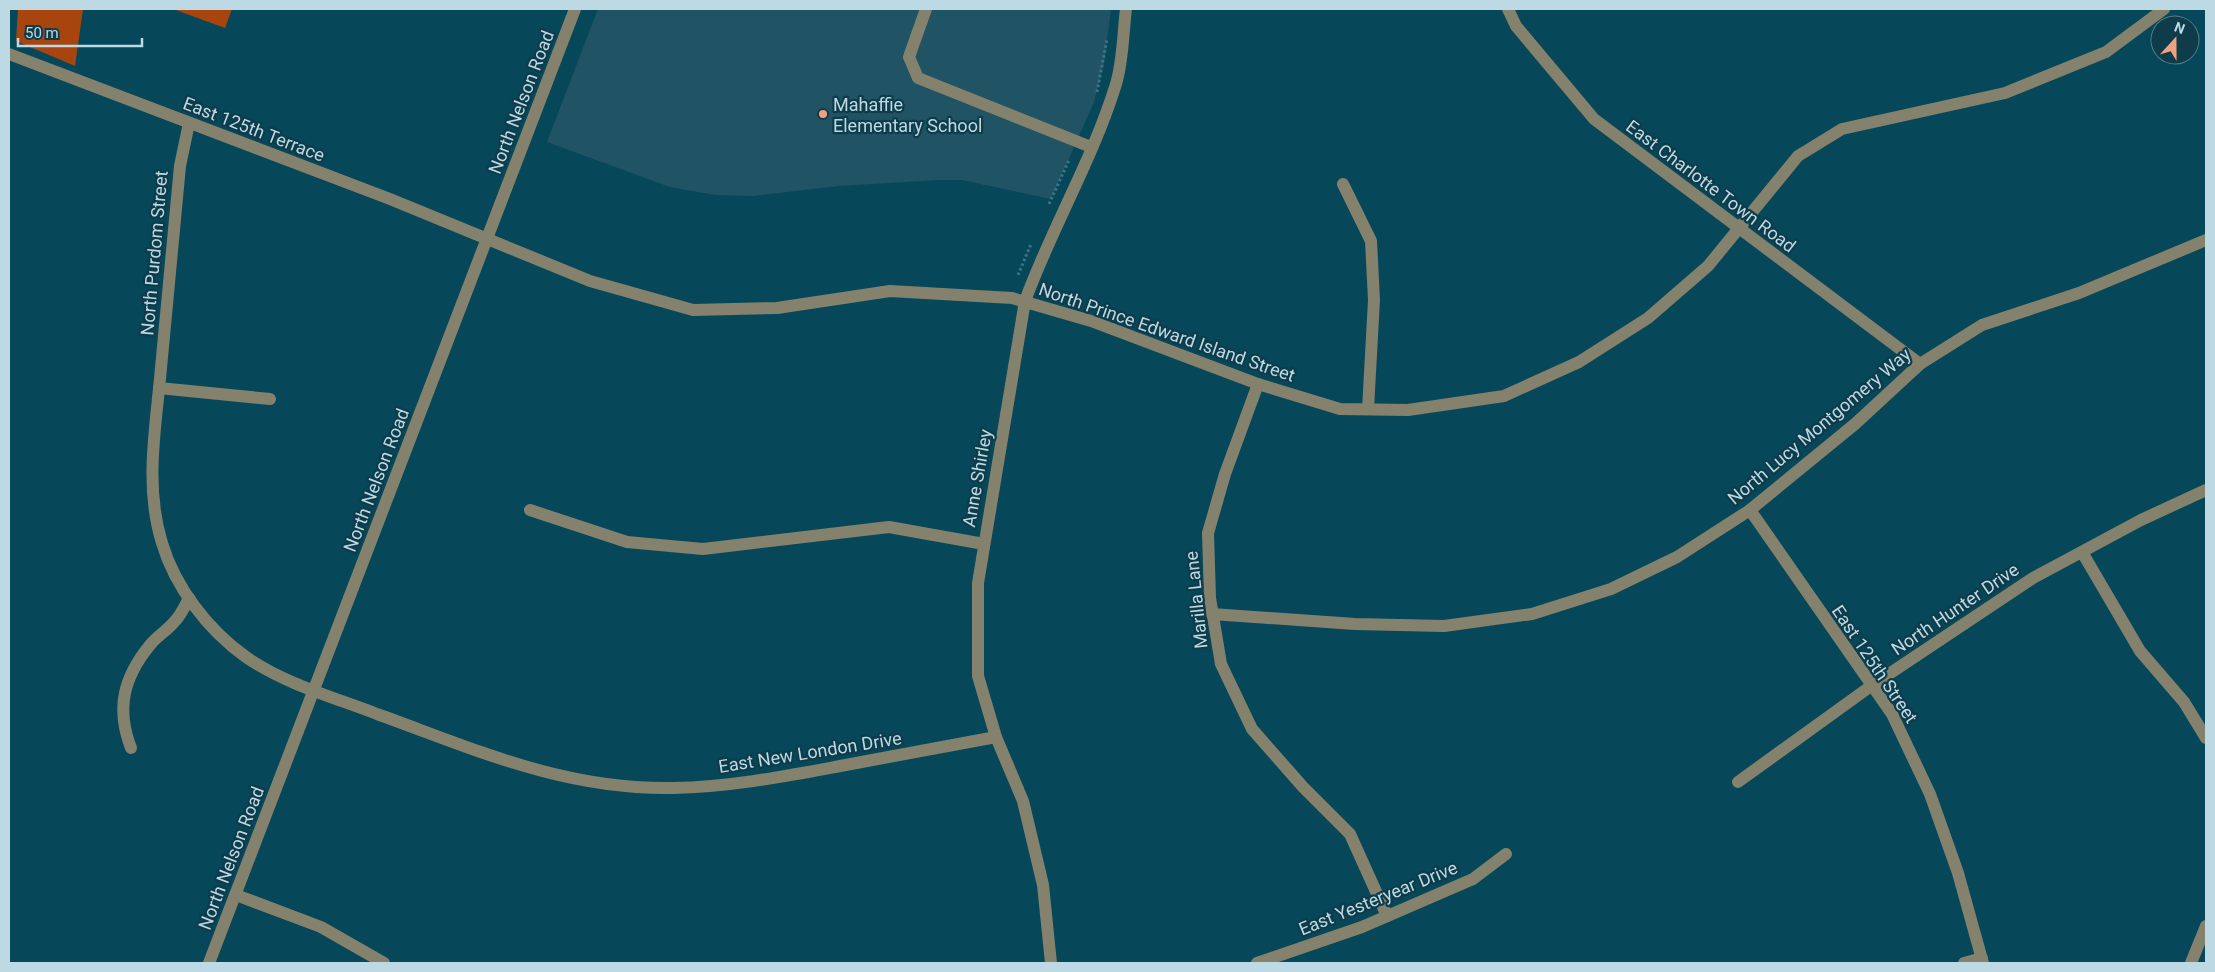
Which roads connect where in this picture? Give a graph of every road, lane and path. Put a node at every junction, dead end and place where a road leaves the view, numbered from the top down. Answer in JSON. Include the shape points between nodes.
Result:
{"nodes":[{"id":1,"x":575,"y":9,"type":"edge"},
{"id":2,"x":926,"y":9,"type":"edge"},
{"id":3,"x":1126,"y":9,"type":"edge"},
{"id":4,"x":1508,"y":9,"type":"edge"},
{"id":5,"x":2164,"y":9,"type":"edge"},
{"id":6,"x":1108,"y":37,"type":"dead end"},
{"id":7,"x":9,"y":54,"type":"edge"},
{"id":8,"x":1094,"y":102,"type":"dead end"},
{"id":9,"x":189,"y":123,"type":"junction"},
{"id":10,"x":1078,"y":141,"type":"junction"},
{"id":11,"x":1091,"y":148,"type":"junction"},
{"id":12,"x":1343,"y":184,"type":"dead end"},
{"id":13,"x":1048,"y":207,"type":"dead end"},
{"id":14,"x":1738,"y":228,"type":"junction"},
{"id":15,"x":487,"y":238,"type":"junction"},
{"id":16,"x":1033,"y":240,"type":"dead end"},
{"id":17,"x":2206,"y":240,"type":"edge"},
{"id":18,"x":1012,"y":298,"type":"junction"},
{"id":19,"x":1025,"y":301,"type":"junction"},
{"id":20,"x":1920,"y":364,"type":"junction"},
{"id":21,"x":1258,"y":384,"type":"junction"},
{"id":22,"x":159,"y":388,"type":"junction"},
{"id":23,"x":270,"y":399,"type":"dead end"},
{"id":24,"x":1368,"y":409,"type":"junction"},
{"id":25,"x":2206,"y":490,"type":"edge"},
{"id":26,"x":530,"y":510,"type":"dead end"},
{"id":27,"x":1750,"y":510,"type":"junction"},
{"id":28,"x":984,"y":544,"type":"junction"},
{"id":29,"x":2082,"y":552,"type":"junction"},
{"id":30,"x":189,"y":598,"type":"junction"},
{"id":31,"x":1212,"y":614,"type":"junction"},
{"id":32,"x":1871,"y":686,"type":"junction"},
{"id":33,"x":314,"y":691,"type":"junction"},
{"id":34,"x":996,"y":737,"type":"junction"},
{"id":35,"x":2206,"y":738,"type":"edge"},
{"id":36,"x":131,"y":748,"type":"dead end"},
{"id":37,"x":1738,"y":782,"type":"dead end"},
{"id":38,"x":1506,"y":854,"type":"dead end"},
{"id":39,"x":236,"y":895,"type":"junction"},
{"id":40,"x":1387,"y":916,"type":"junction"},
{"id":41,"x":2206,"y":926,"type":"edge"},
{"id":42,"x":1982,"y":960,"type":"edge"},
{"id":43,"x":208,"y":963,"type":"edge"},
{"id":44,"x":384,"y":963,"type":"edge"},
{"id":45,"x":1051,"y":963,"type":"edge"},
{"id":46,"x":1258,"y":963,"type":"edge"},
{"id":47,"x":1964,"y":963,"type":"edge"},
{"id":48,"x":2192,"y":963,"type":"edge"}],
"edges":[{"from":1,"to":15,"type":"street","name":"North Nelson Road"},
{"from":2,"to":10,"type":"street","via":[[909,57],[918,78]]},
{"from":3,"to":11,"type":"street","name":"Anne Shirley","via":[[1117,82]]},
{"from":4,"to":14,"type":"street","name":"East Charlotte Town Road","via":[[1516,26],[1594,119]]},
{"from":5,"to":14,"type":"street","name":"North Prince Edward Island Street","via":[[2106,52],[2005,93],[1842,129],[1798,156]]},
{"from":6,"to":8,"type":"path"},
{"from":7,"to":9,"type":"street","name":"East 125th Terrace"},
{"from":9,"to":15,"type":"street","name":"East 125th Terrace"},
{"from":9,"to":22,"type":"street","name":"North Purdom Street","via":[[180,166]]},
{"from":10,"to":11,"type":"street"},
{"from":10,"to":13,"type":"path"},
{"from":11,"to":19,"type":"street","name":"Anne Shirley","via":[[1040,259]]},
{"from":12,"to":24,"type":"street","via":[[1371,241],[1374,300]]},
{"from":14,"to":20,"type":"street","name":"East Charlotte Town Road"},
{"from":14,"to":24,"type":"street","name":"North Prince Edward Island Street","via":[[1708,266],[1648,318],[1579,362],[1504,396],[1408,410]]},
{"from":15,"to":18,"type":"street","name":"North Prince Edward Island Street","via":[[590,281],[693,310],[777,308],[890,290]]},
{"from":15,"to":33,"type":"street","name":"North Nelson Road"},
{"from":16,"to":18,"type":"path","via":[[1021,264]]},
{"from":17,"to":20,"type":"street","name":"North Lucy Montgomery Way","via":[[2079,292],[1982,324]]},
{"from":18,"to":19,"type":"street","name":"North Prince Edward Island Street"},
{"from":19,"to":21,"type":"street","name":"North Prince Edward Island Street","via":[[1091,321]]},
{"from":19,"to":28,"type":"street","name":"Anne Shirley"},
{"from":20,"to":27,"type":"street","name":"North Lucy Montgomery Way","via":[[1855,424]]},
{"from":21,"to":24,"type":"street","name":"North Prince Edward Island Street","via":[[1340,409]]},
{"from":21,"to":31,"type":"street","name":"Marilla Lane","via":[[1225,474],[1208,533]]},
{"from":22,"to":23,"type":"street"},
{"from":22,"to":30,"type":"street","name":"North Purdom Street","via":[[152,468],[153,502],[162,545]]},
{"from":25,"to":29,"type":"street","name":"North Hunter Drive"},
{"from":26,"to":28,"type":"street","via":[[627,542],[703,549],[889,527]]},
{"from":27,"to":31,"type":"street","name":"North Lucy Montgomery Way","via":[[1677,557],[1611,589],[1532,614],[1444,626],[1354,624]]},
{"from":27,"to":32,"type":"street","name":"East 125th Street"},
{"from":28,"to":34,"type":"street","name":"Anne Shirley","via":[[978,583],[978,676]]},
{"from":29,"to":32,"type":"street","name":"North Hunter Drive","via":[[2033,578]]},
{"from":29,"to":35,"type":"street","via":[[2140,651],[2184,702]]},
{"from":30,"to":33,"type":"street","name":"North Purdom Street","via":[[216,632],[245,656]]},
{"from":30,"to":36,"type":"street","via":[[176,621],[151,644],[128,680],[121,706]]},
{"from":31,"to":40,"type":"street","name":"Marilla Lane","via":[[1221,664],[1252,729],[1350,834]]},
{"from":32,"to":37,"type":"street","name":"North Hunter Drive"},
{"from":32,"to":42,"type":"street","name":"East 125th Street","via":[[1892,714],[1930,794],[1958,873]]},
{"from":33,"to":34,"type":"street","name":"East New London Drive","via":[[518,766],[576,780],[626,787],[674,788],[763,780]]},
{"from":33,"to":39,"type":"street","name":"North Nelson Road"},
{"from":34,"to":45,"type":"street","name":"Anne Shirley","via":[[1025,810],[1043,885]]},
{"from":38,"to":40,"type":"street","name":"East Yesteryear Drive","via":[[1473,879]]},
{"from":39,"to":43,"type":"street","name":"North Nelson Road"},
{"from":39,"to":44,"type":"street","via":[[321,927]]},
{"from":40,"to":46,"type":"street","name":"East Yesteryear Drive"},
{"from":41,"to":48,"type":"street"},
{"from":42,"to":47,"type":"street"}]}
